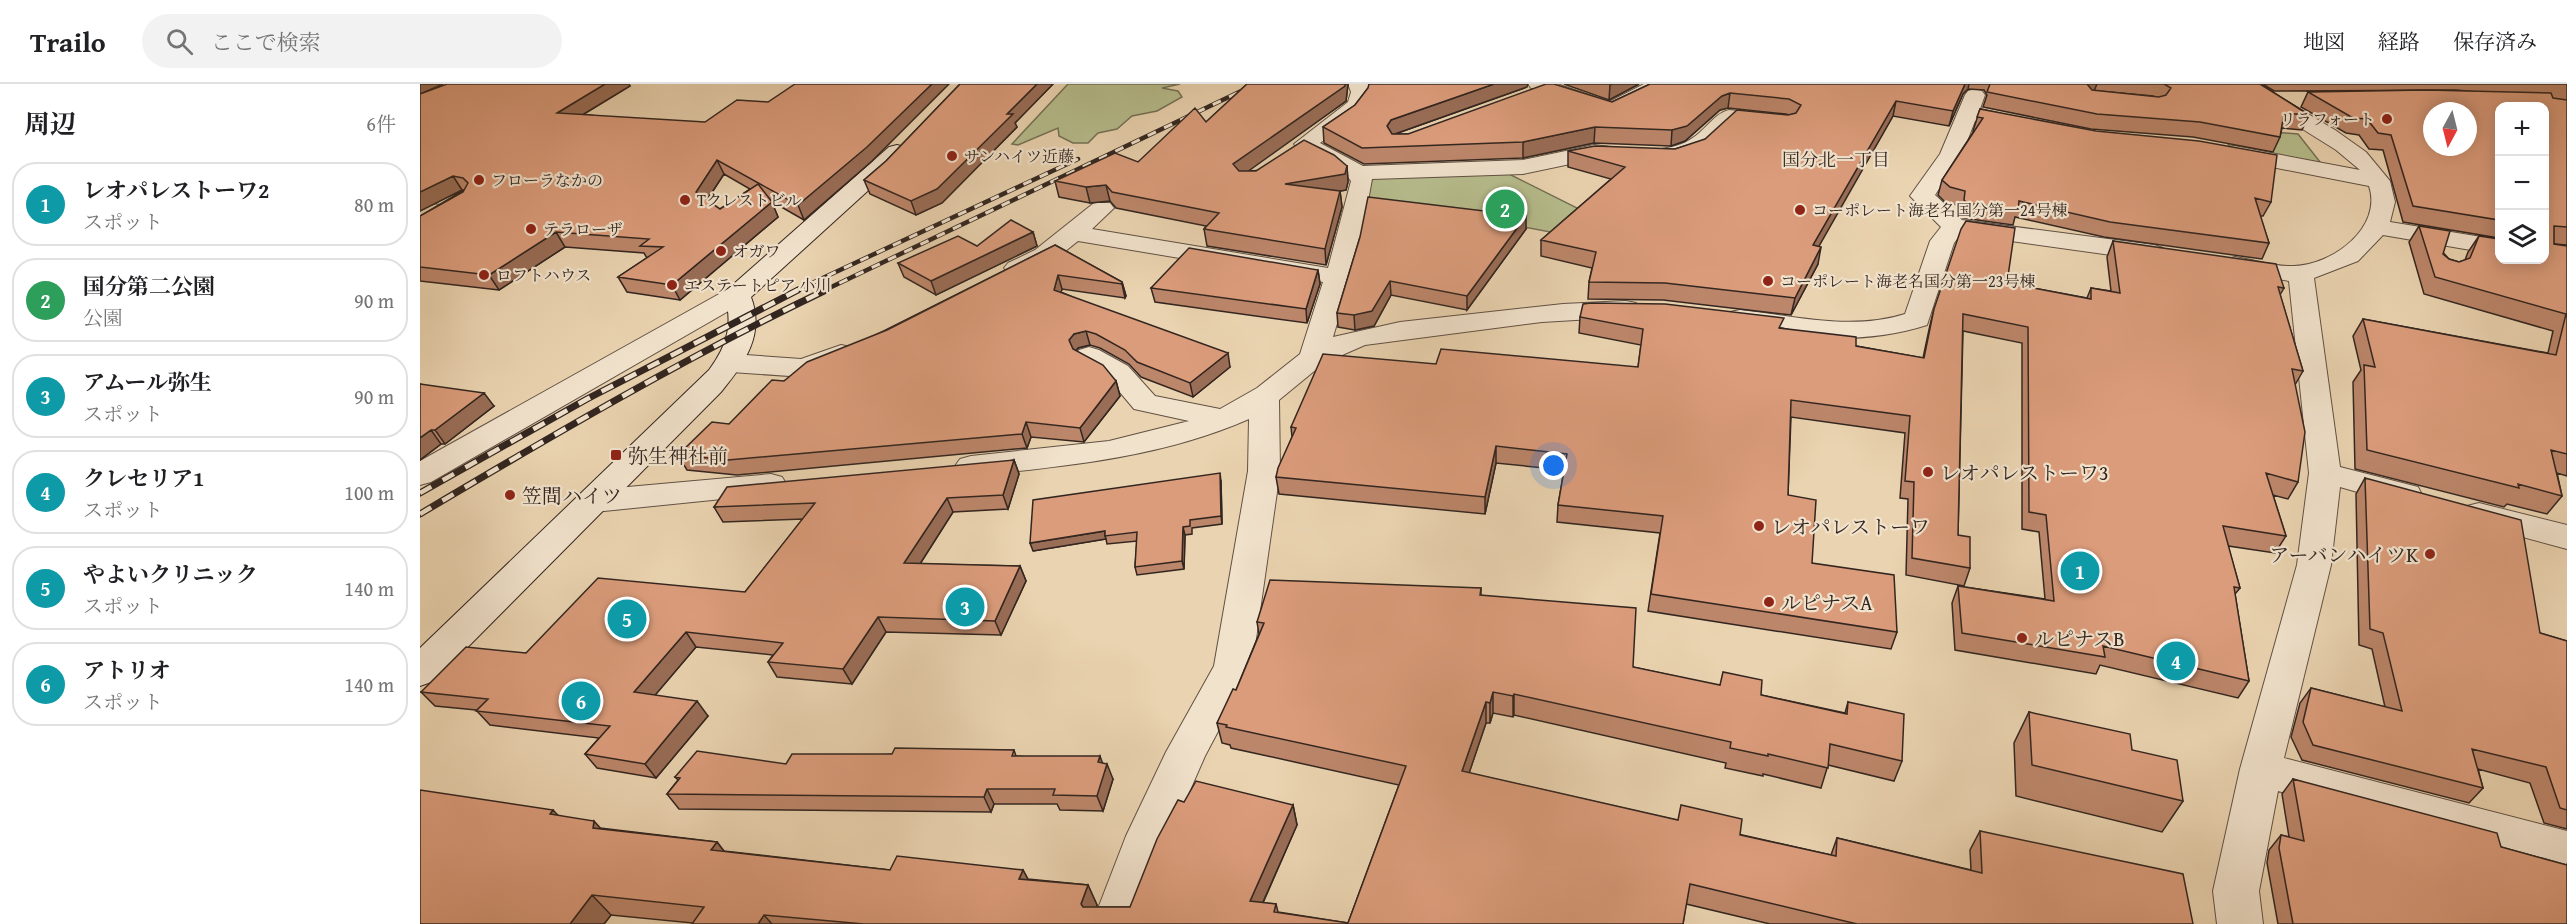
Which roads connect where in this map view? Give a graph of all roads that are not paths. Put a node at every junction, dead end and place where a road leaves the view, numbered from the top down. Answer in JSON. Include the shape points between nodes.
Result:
{"nodes":[{"id":1,"x":1358,"y":84,"type":"edge"},
{"id":2,"x":1659,"y":84,"type":"edge"},
{"id":3,"x":2245,"y":84,"type":"edge"},
{"id":4,"x":1538,"y":89,"type":"edge"},
{"id":5,"x":2309,"y":98,"type":"dead end"},
{"id":6,"x":2269,"y":99,"type":"junction"},
{"id":7,"x":1786,"y":122,"type":"edge"},
{"id":8,"x":2046,"y":129,"type":"edge"},
{"id":9,"x":911,"y":137,"type":"edge"},
{"id":10,"x":2215,"y":150,"type":"edge"},
{"id":11,"x":1359,"y":173,"type":"junction"},
{"id":12,"x":2379,"y":181,"type":"junction"},
{"id":13,"x":420,"y":195,"type":"edge"},
{"id":14,"x":1101,"y":208,"type":"edge"},
{"id":15,"x":429,"y":219,"type":"edge"},
{"id":16,"x":1955,"y":226,"type":"junction"},
{"id":17,"x":2376,"y":226,"type":"junction"},
{"id":18,"x":1073,"y":233,"type":"junction"},
{"id":19,"x":2495,"y":248,"type":"edge"},
{"id":20,"x":2174,"y":256,"type":"edge"},
{"id":21,"x":2209,"y":261,"type":"edge"},
{"id":22,"x":2301,"y":274,"type":"junction"},
{"id":23,"x":1337,"y":277,"type":"junction"},
{"id":24,"x":990,"y":280,"type":"edge"},
{"id":25,"x":737,"y":295,"type":"junction"},
{"id":26,"x":1655,"y":310,"type":"edge"},
{"id":27,"x":1718,"y":316,"type":"edge"},
{"id":28,"x":864,"y":342,"type":"edge"},
{"id":29,"x":1089,"y":356,"type":"edge"},
{"id":30,"x":1313,"y":357,"type":"junction"},
{"id":31,"x":731,"y":363,"type":"junction"},
{"id":32,"x":1264,"y":399,"type":"junction"},
{"id":33,"x":1224,"y":419,"type":"junction"},
{"id":34,"x":948,"y":468,"type":"edge"},
{"id":35,"x":2325,"y":473,"type":"junction"},
{"id":36,"x":420,"y":475,"type":"edge"},
{"id":37,"x":795,"y":483,"type":"edge"},
{"id":38,"x":594,"y":501,"type":"junction"},
{"id":39,"x":2567,"y":537,"type":"edge"},
{"id":40,"x":420,"y":671,"type":"edge"},
{"id":41,"x":2261,"y":769,"type":"junction"},
{"id":42,"x":2567,"y":850,"type":"edge"},
{"id":43,"x":1115,"y":924,"type":"edge"},
{"id":44,"x":2241,"y":924,"type":"edge"}],
"edges":[{"from":1,"to":11,"type":"street","via":[[1362,92],[1357,105],[1296,150]]},
{"from":2,"to":4,"type":"street","via":[[1610,109]]},
{"from":3,"to":6,"type":"street"},
{"from":5,"to":6,"type":"street"},
{"from":6,"to":12,"type":"street","via":[[2353,153]]},
{"from":7,"to":11,"type":"street","via":[[1729,116],[1694,148],[1673,155],[1594,152],[1523,167]]},
{"from":8,"to":16,"type":"street","via":[[1972,104],[1951,154],[1922,196]]},
{"from":9,"to":25,"type":"street","via":[[882,168]]},
{"from":10,"to":12,"type":"street"},
{"from":11,"to":23,"type":"street","via":[[1362,181]]},
{"from":12,"to":17,"type":"street","via":[[2384,212]]},
{"from":13,"to":15,"type":"street","via":[[463,199]]},
{"from":14,"to":18,"type":"street"},
{"from":16,"to":20,"type":"street"},
{"from":16,"to":27,"type":"street","via":[[1942,241],[1917,319],[1897,327],[1860,333]]},
{"from":17,"to":19,"type":"street","via":[[2454,250]]},
{"from":17,"to":22,"type":"street","via":[[2355,252]]},
{"from":18,"to":23,"type":"street"},
{"from":18,"to":24,"type":"street","via":[[1044,255]]},
{"from":21,"to":22,"type":"street"},
{"from":22,"to":35,"type":"street"},
{"from":23,"to":30,"type":"street"},
{"from":25,"to":31,"type":"street","via":[[745,318]]},
{"from":25,"to":36,"type":"street"},
{"from":26,"to":30,"type":"street","via":[[1590,309],[1404,331],[1342,343]]},
{"from":28,"to":31,"type":"street","via":[[804,368]]},
{"from":29,"to":33,"type":"street","via":[[1118,372],[1145,403]]},
{"from":30,"to":32,"type":"street","via":[[1285,377]]},
{"from":31,"to":38,"type":"street"},
{"from":32,"to":33,"type":"street"},
{"from":32,"to":43,"type":"street","via":[[1264,471],[1233,667],[1186,752],[1148,836]]},
{"from":33,"to":34,"type":"street","via":[[1124,449]]},
{"from":35,"to":39,"type":"street"},
{"from":35,"to":41,"type":"street","via":[[2314,565]]},
{"from":37,"to":38,"type":"street"},
{"from":38,"to":40,"type":"street"},
{"from":41,"to":42,"type":"street"},
{"from":41,"to":44,"type":"street","via":[[2236,891]]}]}
